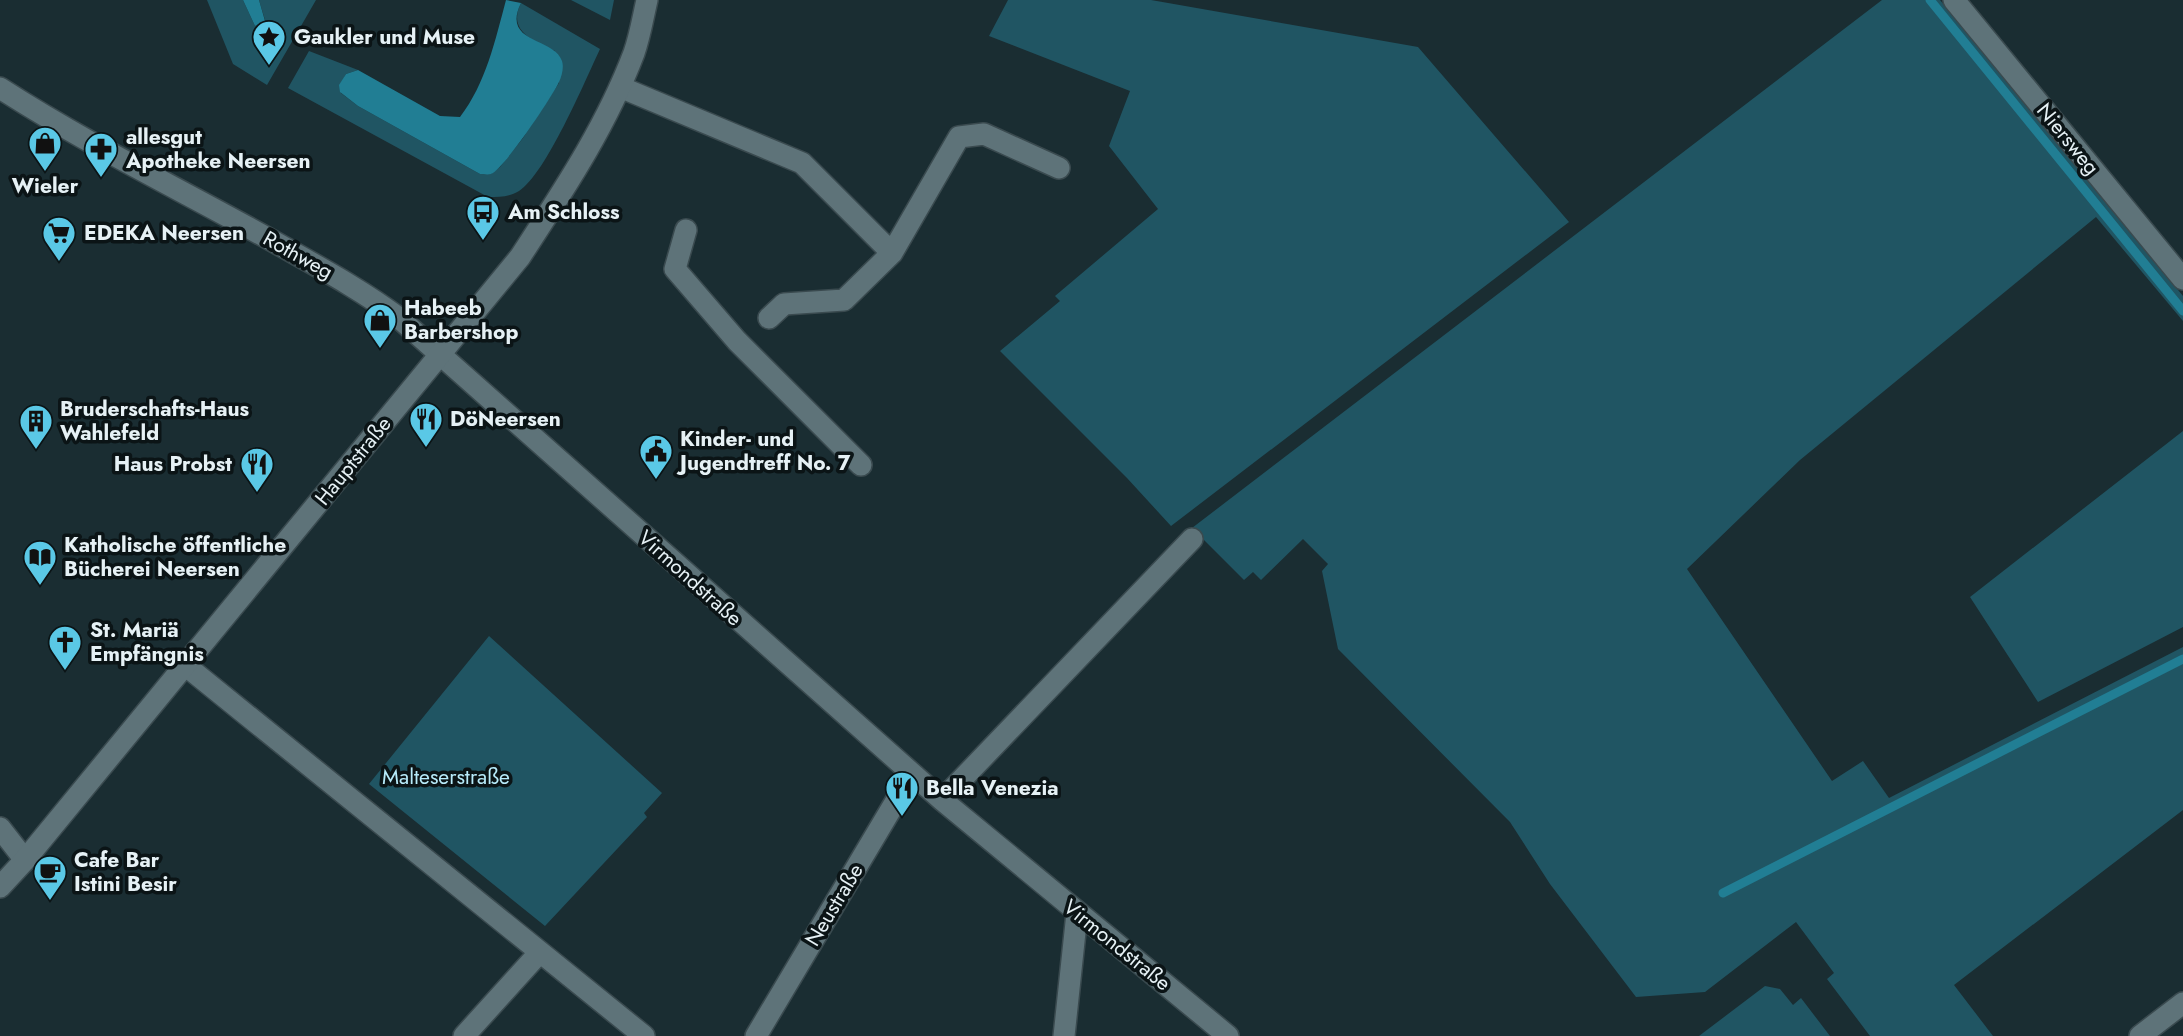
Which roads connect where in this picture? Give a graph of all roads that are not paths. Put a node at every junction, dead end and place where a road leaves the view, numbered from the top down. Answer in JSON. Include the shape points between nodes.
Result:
{"nodes":[{"id":1,"x":647,"y":0,"type":"edge"},
{"id":2,"x":1954,"y":0,"type":"edge"},
{"id":3,"x":620,"y":87,"type":"junction"},
{"id":4,"x":0,"y":88,"type":"edge"},
{"id":5,"x":1059,"y":168,"type":"dead end"},
{"id":6,"x":686,"y":230,"type":"dead end"},
{"id":7,"x":892,"y":253,"type":"junction"},
{"id":8,"x":2183,"y":279,"type":"edge"},
{"id":9,"x":769,"y":318,"type":"dead end"},
{"id":10,"x":441,"y":354,"type":"junction"},
{"id":11,"x":861,"y":465,"type":"dead end"},
{"id":12,"x":1192,"y":539,"type":"dead end"},
{"id":13,"x":185,"y":665,"type":"junction"},
{"id":14,"x":912,"y":774,"type":"junction"},
{"id":15,"x":942,"y":800,"type":"junction"},
{"id":16,"x":0,"y":828,"type":"edge"},
{"id":17,"x":25,"y":860,"type":"junction"},
{"id":18,"x":0,"y":887,"type":"edge"},
{"id":19,"x":1077,"y":913,"type":"junction"},
{"id":20,"x":540,"y":952,"type":"junction"},
{"id":21,"x":2183,"y":1003,"type":"edge"},
{"id":22,"x":464,"y":1036,"type":"edge"},
{"id":23,"x":644,"y":1036,"type":"edge"},
{"id":24,"x":756,"y":1036,"type":"edge"},
{"id":25,"x":1064,"y":1036,"type":"edge"},
{"id":26,"x":1228,"y":1036,"type":"edge"},
{"id":27,"x":2140,"y":1036,"type":"edge"}],
"edges":[{"from":1,"to":3,"type":"street","name":"Hauptstraße"},
{"from":2,"to":8,"type":"street","name":"Niersweg"},
{"from":3,"to":7,"type":"street","via":[[802,163]]},
{"from":3,"to":10,"type":"street","name":"Hauptstraße","via":[[577,170],[520,257]]},
{"from":4,"to":10,"type":"street","name":"Rothweg","via":[[349,284]]},
{"from":5,"to":7,"type":"street","via":[[984,134],[959,136]]},
{"from":6,"to":11,"type":"street","via":[[675,270],[737,341]]},
{"from":7,"to":9,"type":"street","via":[[844,300],[785,304]]},
{"from":10,"to":13,"type":"street","name":"Hauptstraße"},
{"from":10,"to":14,"type":"street","name":"Virmondstraße"},
{"from":12,"to":15,"type":"street"},
{"from":13,"to":17,"type":"street","name":"Hauptstraße"},
{"from":13,"to":20,"type":"street"},
{"from":14,"to":15,"type":"street","name":"Virmondstraße"},
{"from":14,"to":24,"type":"street","name":"Neustraße"},
{"from":15,"to":19,"type":"street","name":"Virmondstraße"},
{"from":16,"to":17,"type":"street"},
{"from":17,"to":18,"type":"street","name":"Hauptstraße"},
{"from":19,"to":25,"type":"street"},
{"from":19,"to":26,"type":"street","name":"Virmondstraße"},
{"from":20,"to":22,"type":"street"},
{"from":20,"to":23,"type":"street"},
{"from":21,"to":27,"type":"street"}]}
